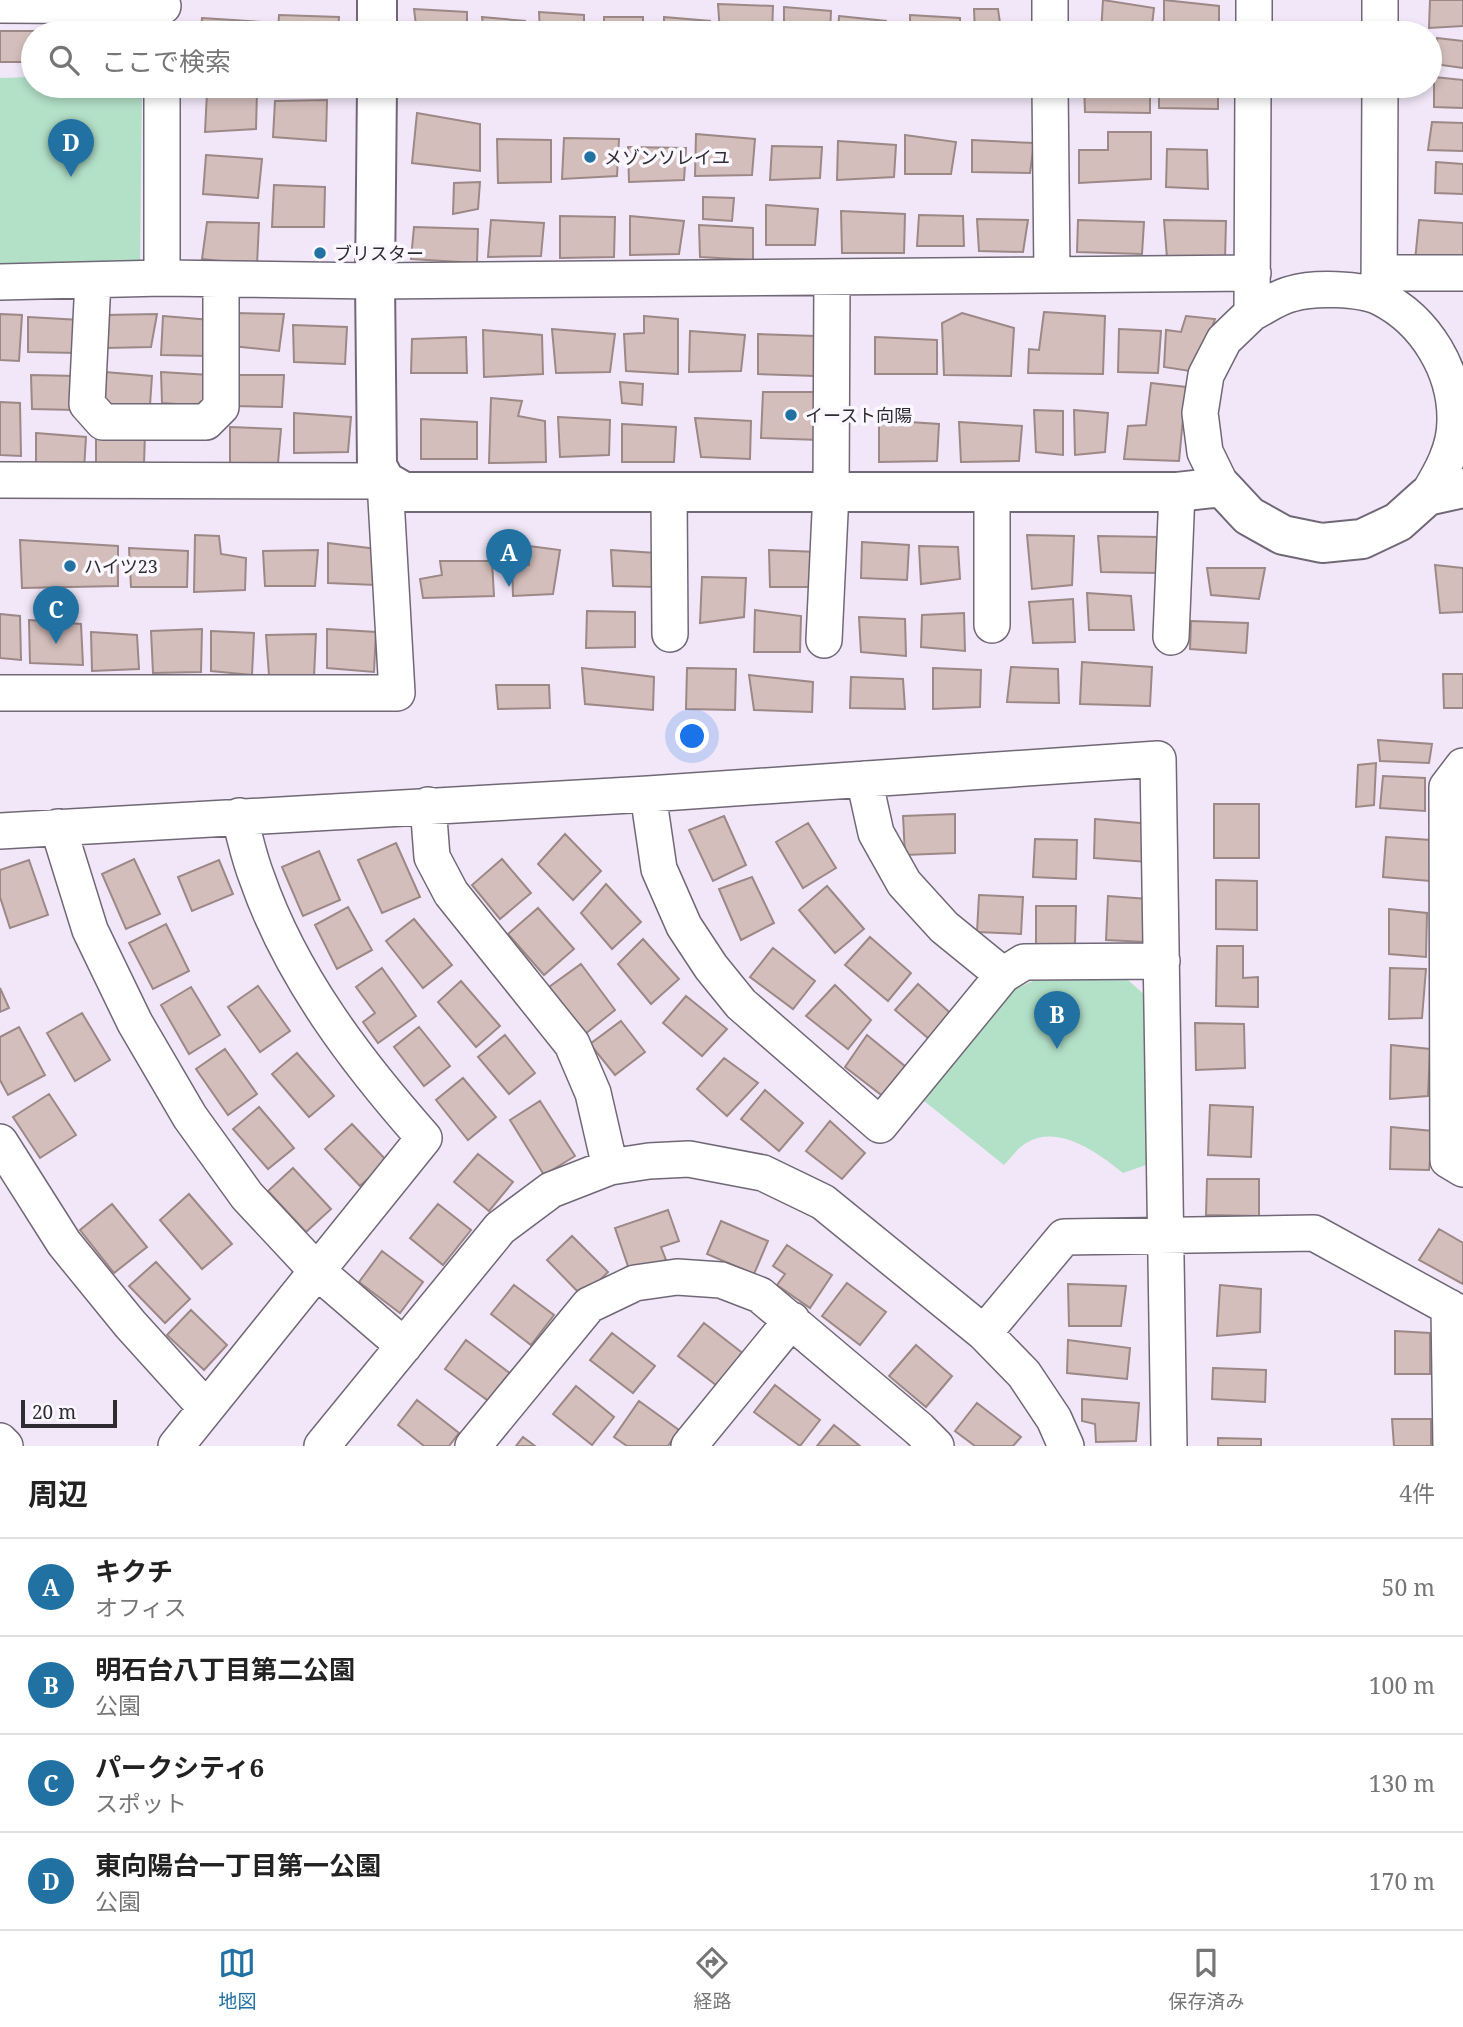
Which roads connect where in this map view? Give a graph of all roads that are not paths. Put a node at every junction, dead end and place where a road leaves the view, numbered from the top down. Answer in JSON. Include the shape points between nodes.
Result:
{"nodes":[{"id":1,"x":377,"y":0,"type":"edge"},
{"id":2,"x":1050,"y":0,"type":"edge"},
{"id":3,"x":1254,"y":0,"type":"edge"},
{"id":4,"x":1380,"y":0,"type":"edge"},
{"id":5,"x":0,"y":5,"type":"edge"},
{"id":6,"x":163,"y":13,"type":"edge"},
{"id":7,"x":377,"y":21,"type":"edge"},
{"id":8,"x":1050,"y":21,"type":"edge"},
{"id":9,"x":1254,"y":21,"type":"edge"},
{"id":10,"x":1380,"y":21,"type":"edge"},
{"id":11,"x":163,"y":98,"type":"edge"},
{"id":12,"x":377,"y":98,"type":"edge"},
{"id":13,"x":1050,"y":98,"type":"edge"},
{"id":14,"x":1253,"y":98,"type":"edge"},
{"id":15,"x":1380,"y":98,"type":"edge"},
{"id":16,"x":1253,"y":273,"type":"junction"},
{"id":17,"x":1463,"y":273,"type":"edge"},
{"id":18,"x":1052,"y":274,"type":"junction"},
{"id":19,"x":832,"y":277,"type":"junction"},
{"id":20,"x":162,"y":278,"type":"junction"},
{"id":21,"x":221,"y":279,"type":"junction"},
{"id":22,"x":93,"y":280,"type":"junction"},
{"id":23,"x":374,"y":281,"type":"junction"},
{"id":24,"x":0,"y":282,"type":"edge"},
{"id":25,"x":1379,"y":285,"type":"junction"},
{"id":26,"x":1252,"y":313,"type":"junction"},
{"id":27,"x":0,"y":480,"type":"edge"},
{"id":28,"x":385,"y":481,"type":"junction"},
{"id":29,"x":1222,"y":487,"type":"junction"},
{"id":30,"x":831,"y":492,"type":"junction"},
{"id":31,"x":992,"y":492,"type":"junction"},
{"id":32,"x":1177,"y":492,"type":"junction"},
{"id":33,"x":1445,"y":492,"type":"edge"},
{"id":34,"x":669,"y":493,"type":"junction"},
{"id":35,"x":992,"y":625,"type":"dead end"},
{"id":36,"x":670,"y":634,"type":"dead end"},
{"id":37,"x":1171,"y":637,"type":"dead end"},
{"id":38,"x":824,"y":640,"type":"dead end"},
{"id":39,"x":0,"y":693,"type":"edge"},
{"id":40,"x":1463,"y":766,"type":"edge"},
{"id":41,"x":864,"y":779,"type":"junction"},
{"id":42,"x":648,"y":794,"type":"junction"},
{"id":43,"x":428,"y":805,"type":"junction"},
{"id":44,"x":239,"y":816,"type":"junction"},
{"id":45,"x":58,"y":827,"type":"junction"},
{"id":46,"x":0,"y":831,"type":"edge"},
{"id":47,"x":1456,"y":937,"type":"edge"},
{"id":48,"x":1162,"y":961,"type":"junction"},
{"id":49,"x":1003,"y":975,"type":"junction"},
{"id":50,"x":0,"y":1142,"type":"edge"},
{"id":51,"x":610,"y":1167,"type":"junction"},
{"id":52,"x":1463,"y":1168,"type":"edge"},
{"id":53,"x":1166,"y":1236,"type":"junction"},
{"id":54,"x":317,"y":1271,"type":"junction"},
{"id":55,"x":1456,"y":1311,"type":"edge"},
{"id":56,"x":792,"y":1320,"type":"junction"},
{"id":57,"x":984,"y":1333,"type":"junction"},
{"id":58,"x":404,"y":1346,"type":"junction"},
{"id":59,"x":206,"y":1408,"type":"junction"},
{"id":60,"x":920,"y":1440,"type":"edge"},
{"id":61,"x":0,"y":1441,"type":"edge"},
{"id":62,"x":5,"y":1446,"type":"edge"},
{"id":63,"x":176,"y":1446,"type":"edge"},
{"id":64,"x":322,"y":1446,"type":"edge"},
{"id":65,"x":473,"y":1446,"type":"edge"},
{"id":66,"x":689,"y":1446,"type":"edge"},
{"id":67,"x":1066,"y":1446,"type":"edge"},
{"id":68,"x":1169,"y":1446,"type":"edge"},
{"id":69,"x":1451,"y":1446,"type":"edge"}],
"edges":[{"from":1,"to":7,"type":"street"},
{"from":2,"to":8,"type":"street"},
{"from":3,"to":9,"type":"street"},
{"from":4,"to":10,"type":"street"},
{"from":5,"to":6,"type":"street"},
{"from":11,"to":20,"type":"street"},
{"from":12,"to":23,"type":"street"},
{"from":13,"to":18,"type":"street"},
{"from":14,"to":16,"type":"street"},
{"from":15,"to":25,"type":"street"},
{"from":16,"to":18,"type":"street"},
{"from":16,"to":26,"type":"street"},
{"from":17,"to":25,"type":"street"},
{"from":18,"to":19,"type":"street"},
{"from":19,"to":23,"type":"street"},
{"from":19,"to":30,"type":"street"},
{"from":20,"to":21,"type":"street"},
{"from":20,"to":22,"type":"street"},
{"from":21,"to":22,"type":"street","via":[[221,407],[206,422],[103,422],[87,404]]},
{"from":21,"to":23,"type":"street"},
{"from":22,"to":24,"type":"street"},
{"from":23,"to":28,"type":"street","via":[[377,466]]},
{"from":25,"to":26,"type":"street","via":[[1290,294]]},
{"from":25,"to":33,"type":"street","via":[[1434,346],[1451,383],[1455,422]]},
{"from":26,"to":29,"type":"street","via":[[1224,340],[1206,375],[1200,413],[1205,452]]},
{"from":27,"to":28,"type":"street"},
{"from":28,"to":34,"type":"street","via":[[404,492]]},
{"from":28,"to":39,"type":"street","via":[[397,693]]},
{"from":29,"to":32,"type":"street"},
{"from":29,"to":33,"type":"street","via":[[1249,516],[1283,535],[1322,543],[1362,539]]},
{"from":30,"to":31,"type":"street"},
{"from":30,"to":34,"type":"street"},
{"from":30,"to":38,"type":"street"},
{"from":31,"to":32,"type":"street"},
{"from":31,"to":35,"type":"street"},
{"from":32,"to":37,"type":"street"},
{"from":34,"to":36,"type":"street"},
{"from":40,"to":47,"type":"street","via":[[1447,787]]},
{"from":41,"to":42,"type":"street"},
{"from":41,"to":48,"type":"street","via":[[1158,759]]},
{"from":41,"to":49,"type":"street","via":[[876,833],[904,883],[944,927]]},
{"from":42,"to":43,"type":"street"},
{"from":42,"to":49,"type":"street","via":[[659,869],[684,926],[710,967],[741,1003],[880,1125]]},
{"from":43,"to":44,"type":"street"},
{"from":43,"to":51,"type":"street","via":[[432,857],[451,893],[572,1044],[593,1093]]},
{"from":44,"to":45,"type":"street"},
{"from":44,"to":54,"type":"street","via":[[257,878],[321,1006],[373,1080],[424,1138]]},
{"from":45,"to":46,"type":"street"},
{"from":45,"to":54,"type":"street","via":[[90,930],[135,1023],[190,1117],[247,1196]]},
{"from":47,"to":52,"type":"street","via":[[1448,1160]]},
{"from":48,"to":49,"type":"street","via":[[1024,961]]},
{"from":48,"to":53,"type":"street"},
{"from":50,"to":59,"type":"street","via":[[64,1243]]},
{"from":51,"to":57,"type":"street","via":[[689,1159],[763,1173],[823,1202]]},
{"from":51,"to":58,"type":"street","via":[[551,1191],[500,1228]]},
{"from":53,"to":55,"type":"street","via":[[1314,1233]]},
{"from":53,"to":57,"type":"street","via":[[1064,1237]]},
{"from":53,"to":68,"type":"street"},
{"from":54,"to":58,"type":"street"},
{"from":54,"to":59,"type":"street"},
{"from":55,"to":69,"type":"street"},
{"from":56,"to":60,"type":"street"},
{"from":56,"to":65,"type":"street","via":[[760,1295],[721,1280],[677,1277],[635,1283],[589,1305]]},
{"from":56,"to":66,"type":"street"},
{"from":57,"to":67,"type":"street","via":[[1024,1374]]},
{"from":58,"to":64,"type":"street"},
{"from":59,"to":63,"type":"street"},
{"from":61,"to":62,"type":"street"}]}
